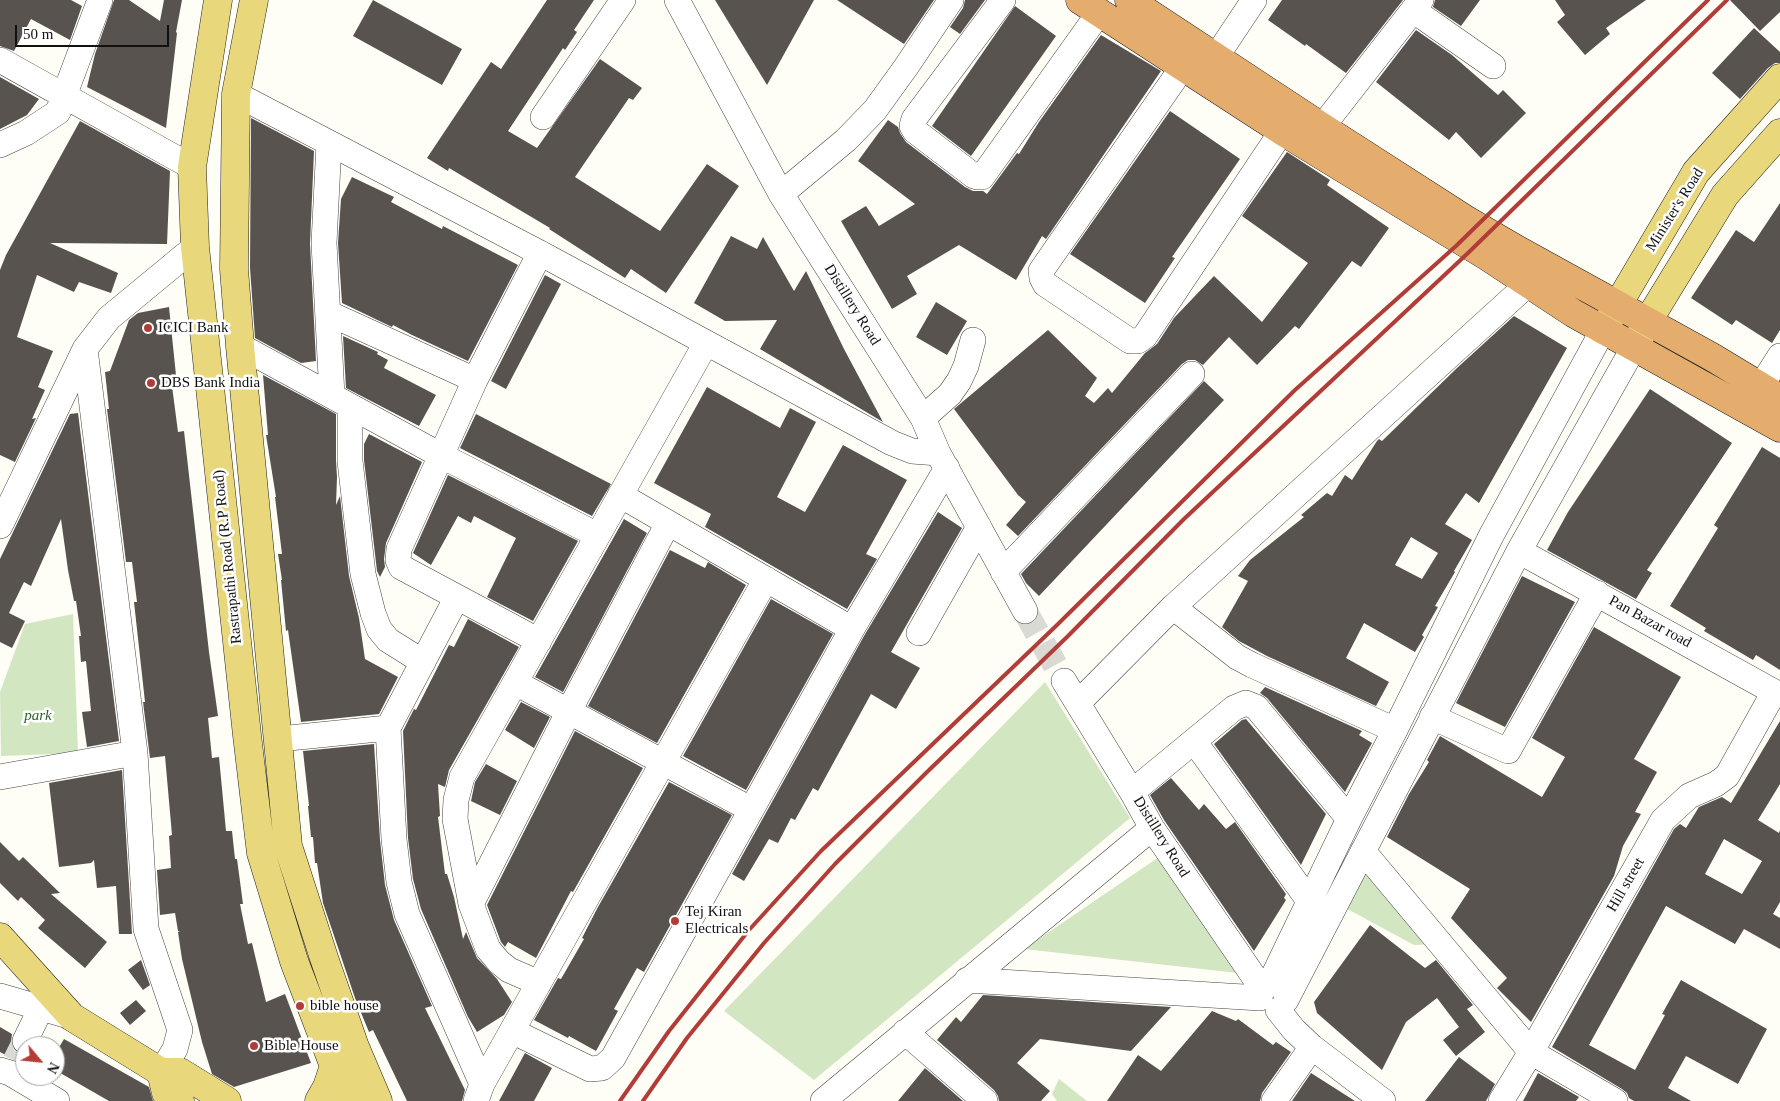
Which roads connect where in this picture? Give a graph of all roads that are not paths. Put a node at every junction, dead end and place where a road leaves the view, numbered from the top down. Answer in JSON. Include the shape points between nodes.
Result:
{"nodes":[{"id":1,"x":100,"y":0,"type":"edge"},
{"id":2,"x":218,"y":0,"type":"edge"},
{"id":3,"x":254,"y":0,"type":"edge"},
{"id":4,"x":623,"y":0,"type":"edge"},
{"id":5,"x":677,"y":0,"type":"edge"},
{"id":6,"x":951,"y":0,"type":"edge"},
{"id":7,"x":1003,"y":0,"type":"edge"},
{"id":8,"x":1130,"y":0,"type":"edge"},
{"id":9,"x":1254,"y":0,"type":"edge"},
{"id":10,"x":1417,"y":5,"type":"edge"},
{"id":11,"x":1089,"y":6,"type":"edge"},
{"id":12,"x":1216,"y":57,"type":"junction"},
{"id":13,"x":0,"y":60,"type":"edge"},
{"id":14,"x":1493,"y":66,"type":"dead end"},
{"id":15,"x":1182,"y":68,"type":"junction"},
{"id":16,"x":1780,"y":78,"type":"edge"},
{"id":17,"x":236,"y":94,"type":"junction"},
{"id":18,"x":65,"y":97,"type":"junction"},
{"id":19,"x":543,"y":117,"type":"dead end"},
{"id":20,"x":1322,"y":127,"type":"junction"},
{"id":21,"x":1282,"y":131,"type":"junction"},
{"id":22,"x":1780,"y":133,"type":"edge"},
{"id":23,"x":329,"y":143,"type":"junction"},
{"id":24,"x":0,"y":146,"type":"edge"},
{"id":25,"x":192,"y":167,"type":"junction"},
{"id":26,"x":781,"y":194,"type":"junction"},
{"id":27,"x":195,"y":246,"type":"junction"},
{"id":28,"x":540,"y":253,"type":"junction"},
{"id":29,"x":1528,"y":284,"type":"junction"},
{"id":30,"x":1618,"y":304,"type":"junction"},
{"id":31,"x":328,"y":313,"type":"junction"},
{"id":32,"x":1648,"y":321,"type":"junction"},
{"id":33,"x":1604,"y":330,"type":"junction"},
{"id":34,"x":973,"y":340,"type":"dead end"},
{"id":35,"x":706,"y":343,"type":"junction"},
{"id":36,"x":240,"y":346,"type":"junction"},
{"id":37,"x":1634,"y":347,"type":"junction"},
{"id":38,"x":86,"y":349,"type":"junction"},
{"id":39,"x":1780,"y":356,"type":"edge"},
{"id":40,"x":1192,"y":374,"type":"dead end"},
{"id":41,"x":476,"y":380,"type":"junction"},
{"id":42,"x":1770,"y":392,"type":"edge"},
{"id":43,"x":341,"y":401,"type":"junction"},
{"id":44,"x":923,"y":418,"type":"junction"},
{"id":45,"x":1780,"y":428,"type":"edge"},
{"id":46,"x":442,"y":456,"type":"junction"},
{"id":47,"x":942,"y":460,"type":"junction"},
{"id":48,"x":620,"y":495,"type":"junction"},
{"id":49,"x":668,"y":523,"type":"junction"},
{"id":50,"x":0,"y":526,"type":"edge"},
{"id":51,"x":979,"y":527,"type":"junction"},
{"id":52,"x":597,"y":535,"type":"junction"},
{"id":53,"x":1519,"y":551,"type":"junction"},
{"id":54,"x":1003,"y":572,"type":"junction"},
{"id":55,"x":766,"y":579,"type":"junction"},
{"id":56,"x":1598,"y":593,"type":"junction"},
{"id":57,"x":457,"y":597,"type":"junction"},
{"id":58,"x":1173,"y":607,"type":"junction"},
{"id":59,"x":1025,"y":611,"type":"tunnel mouth"},
{"id":60,"x":852,"y":629,"type":"junction"},
{"id":61,"x":919,"y":632,"type":"dead end"},
{"id":62,"x":539,"y":641,"type":"junction"},
{"id":63,"x":424,"y":662,"type":"junction"},
{"id":64,"x":1064,"y":681,"type":"tunnel mouth"},
{"id":65,"x":516,"y":683,"type":"junction"},
{"id":66,"x":1777,"y":693,"type":"edge"},
{"id":67,"x":1078,"y":703,"type":"junction"},
{"id":68,"x":569,"y":711,"type":"junction"},
{"id":69,"x":1432,"y":717,"type":"junction"},
{"id":70,"x":388,"y":728,"type":"junction"},
{"id":71,"x":1396,"y":730,"type":"junction"},
{"id":72,"x":279,"y":739,"type":"junction"},
{"id":73,"x":1194,"y":741,"type":"junction"},
{"id":74,"x":135,"y":753,"type":"junction"},
{"id":75,"x":663,"y":762,"type":"junction"},
{"id":76,"x":0,"y":777,"type":"edge"},
{"id":77,"x":1132,"y":792,"type":"junction"},
{"id":78,"x":750,"y":809,"type":"junction"},
{"id":79,"x":1348,"y":819,"type":"junction"},
{"id":80,"x":1152,"y":828,"type":"junction"},
{"id":81,"x":1363,"y":851,"type":"junction"},
{"id":82,"x":1309,"y":901,"type":"junction"},
{"id":83,"x":471,"y":904,"type":"junction"},
{"id":84,"x":1332,"y":912,"type":"junction"},
{"id":85,"x":0,"y":937,"type":"edge"},
{"id":86,"x":967,"y":980,"type":"junction"},
{"id":87,"x":539,"y":983,"type":"junction"},
{"id":88,"x":0,"y":996,"type":"edge"},
{"id":89,"x":1271,"y":996,"type":"junction"},
{"id":90,"x":41,"y":1008,"type":"junction"},
{"id":91,"x":72,"y":1017,"type":"junction"},
{"id":92,"x":512,"y":1031,"type":"junction"},
{"id":93,"x":905,"y":1032,"type":"junction"},
{"id":94,"x":1312,"y":1048,"type":"junction"},
{"id":95,"x":1531,"y":1052,"type":"junction"},
{"id":96,"x":334,"y":1066,"type":"junction"},
{"id":97,"x":10,"y":1067,"type":"edge"},
{"id":98,"x":161,"y":1072,"type":"junction"},
{"id":99,"x":479,"y":1093,"type":"edge"},
{"id":100,"x":825,"y":1100,"type":"edge"},
{"id":101,"x":57,"y":1101,"type":"edge"},
{"id":102,"x":180,"y":1101,"type":"edge"},
{"id":103,"x":227,"y":1101,"type":"edge"},
{"id":104,"x":319,"y":1101,"type":"edge"},
{"id":105,"x":349,"y":1101,"type":"edge"},
{"id":106,"x":378,"y":1101,"type":"edge"},
{"id":107,"x":984,"y":1101,"type":"edge"},
{"id":108,"x":1274,"y":1101,"type":"edge"},
{"id":109,"x":1383,"y":1101,"type":"edge"},
{"id":110,"x":1501,"y":1101,"type":"edge"},
{"id":111,"x":1615,"y":1101,"type":"edge"}],
"edges":[{"from":1,"to":18,"type":"street"},
{"from":2,"to":25,"type":"main road","name":"Rastrapathi Road (R.P Road)"},
{"from":3,"to":17,"type":"main road"},
{"from":4,"to":19,"type":"street"},
{"from":5,"to":26,"type":"street","name":"Distillery Road"},
{"from":6,"to":26,"type":"street","via":[[875,110],[846,140]]},
{"from":7,"to":11,"type":"street","via":[[912,126],[977,177],[982,177]]},
{"from":8,"to":12,"type":"highway"},
{"from":9,"to":12,"type":"street"},
{"from":10,"to":14,"type":"street"},
{"from":10,"to":20,"type":"street"},
{"from":11,"to":15,"type":"highway"},
{"from":12,"to":20,"type":"highway"},
{"from":13,"to":18,"type":"street"},
{"from":15,"to":21,"type":"highway"},
{"from":15,"to":21,"type":"street","via":[[1041,271],[1046,284],[1130,341],[1138,341],[1144,336]]},
{"from":16,"to":30,"type":"main road","name":"Minister's Road","via":[[1696,172]]},
{"from":17,"to":23,"type":"street"},
{"from":17,"to":36,"type":"main road","via":[[234,269]]},
{"from":18,"to":24,"type":"street","via":[[58,112]]},
{"from":18,"to":25,"type":"street"},
{"from":20,"to":30,"type":"highway","via":[[1488,232]]},
{"from":21,"to":29,"type":"highway"},
{"from":22,"to":32,"type":"main road","via":[[1725,195]]},
{"from":23,"to":28,"type":"street"},
{"from":23,"to":31,"type":"street","via":[[324,242]]},
{"from":25,"to":27,"type":"main road","name":"Rastrapathi Road (R.P Road)"},
{"from":26,"to":44,"type":"street","name":"Distillery Road"},
{"from":27,"to":38,"type":"street","via":[[109,318]]},
{"from":27,"to":96,"type":"main road","name":"Rastrapathi Road (R.P Road)","via":[[261,853],[294,961]]},
{"from":28,"to":35,"type":"street"},
{"from":28,"to":41,"type":"street"},
{"from":29,"to":33,"type":"highway"},
{"from":29,"to":58,"type":"street"},
{"from":30,"to":32,"type":"highway"},
{"from":30,"to":33,"type":"main road","name":"Minister's Road"},
{"from":31,"to":41,"type":"street"},
{"from":31,"to":43,"type":"street"},
{"from":32,"to":37,"type":"main road"},
{"from":32,"to":42,"type":"highway"},
{"from":33,"to":37,"type":"highway"},
{"from":33,"to":71,"type":"street","via":[[1491,536]]},
{"from":34,"to":44,"type":"street","via":[[959,381],[950,394]]},
{"from":35,"to":47,"type":"street","via":[[892,443]]},
{"from":35,"to":48,"type":"street"},
{"from":36,"to":43,"type":"street"},
{"from":36,"to":72,"type":"main road"},
{"from":37,"to":45,"type":"highway"},
{"from":37,"to":53,"type":"street"},
{"from":38,"to":50,"type":"street"},
{"from":38,"to":74,"type":"street"},
{"from":39,"to":42,"type":"street"},
{"from":40,"to":54,"type":"street"},
{"from":41,"to":46,"type":"street"},
{"from":43,"to":46,"type":"street"},
{"from":43,"to":63,"type":"street","via":[[363,574],[373,613],[379,629],[388,640]]},
{"from":44,"to":47,"type":"street","name":"Distillery Road"},
{"from":46,"to":52,"type":"street"},
{"from":46,"to":57,"type":"street","via":[[399,549],[398,560],[401,567]]},
{"from":47,"to":51,"type":"street","name":"Distillery Road"},
{"from":47,"to":60,"type":"street"},
{"from":48,"to":49,"type":"street"},
{"from":48,"to":52,"type":"street"},
{"from":49,"to":55,"type":"street"},
{"from":49,"to":68,"type":"street"},
{"from":51,"to":54,"type":"street","name":"Distillery Road"},
{"from":51,"to":61,"type":"street"},
{"from":52,"to":62,"type":"street"},
{"from":53,"to":56,"type":"street","name":"Pan Bazar road"},
{"from":53,"to":69,"type":"street"},
{"from":54,"to":59,"type":"street","name":"Distillery Road"},
{"from":55,"to":60,"type":"street"},
{"from":55,"to":75,"type":"street"},
{"from":56,"to":66,"type":"street","name":"Pan Bazar road"},
{"from":56,"to":69,"type":"street","via":[[1508,751]]},
{"from":57,"to":62,"type":"street"},
{"from":57,"to":63,"type":"street"},
{"from":58,"to":67,"type":"street"},
{"from":58,"to":71,"type":"street","via":[[1244,661]]},
{"from":60,"to":78,"type":"street"},
{"from":62,"to":65,"type":"street"},
{"from":63,"to":70,"type":"street"},
{"from":64,"to":67,"type":"street","name":"Distillery Road"},
{"from":65,"to":68,"type":"street"},
{"from":65,"to":83,"type":"street","via":[[462,777],[456,800],[455,818]]},
{"from":66,"to":95,"type":"street","name":"Hill street","via":[[1727,776],[1689,796],[1663,820]]},
{"from":67,"to":77,"type":"street","name":"Distillery Road"},
{"from":68,"to":75,"type":"street"},
{"from":68,"to":83,"type":"street"},
{"from":69,"to":81,"type":"street"},
{"from":70,"to":72,"type":"street"},
{"from":70,"to":99,"type":"street","via":[[399,882],[407,914]]},
{"from":71,"to":79,"type":"street"},
{"from":72,"to":106,"type":"main road","via":[[288,846],[355,1046]]},
{"from":73,"to":77,"type":"street"},
{"from":73,"to":79,"type":"street","via":[[1234,708],[1246,703],[1256,707]]},
{"from":73,"to":82,"type":"street"},
{"from":74,"to":76,"type":"street"},
{"from":74,"to":98,"type":"street","via":[[146,929],[180,1030],[175,1049]]},
{"from":75,"to":78,"type":"street"},
{"from":75,"to":87,"type":"street"},
{"from":77,"to":80,"type":"street","name":"Distillery Road"},
{"from":78,"to":92,"type":"street","via":[[613,1058],[602,1068],[590,1069]]},
{"from":79,"to":82,"type":"street"},
{"from":80,"to":86,"type":"street"},
{"from":80,"to":89,"type":"street","name":"Distillery Road"},
{"from":81,"to":84,"type":"street"},
{"from":81,"to":95,"type":"street"},
{"from":82,"to":84,"type":"street"},
{"from":82,"to":89,"type":"street"},
{"from":83,"to":87,"type":"street","via":[[488,949],[499,962]]},
{"from":84,"to":89,"type":"street"},
{"from":85,"to":91,"type":"main road"},
{"from":86,"to":89,"type":"street"},
{"from":86,"to":93,"type":"street"},
{"from":87,"to":92,"type":"street"},
{"from":88,"to":90,"type":"street"},
{"from":89,"to":94,"type":"street","name":"Distillery Road","via":[[1294,1030]]},
{"from":90,"to":91,"type":"street"},
{"from":90,"to":97,"type":"street"},
{"from":91,"to":98,"type":"main road"},
{"from":92,"to":99,"type":"street"},
{"from":93,"to":100,"type":"street"},
{"from":93,"to":107,"type":"street"},
{"from":94,"to":108,"type":"street"},
{"from":94,"to":109,"type":"street","name":"Distillery Road"},
{"from":95,"to":110,"type":"street","name":"Hill street"},
{"from":95,"to":111,"type":"street"},
{"from":96,"to":104,"type":"main road"},
{"from":96,"to":105,"type":"main road","name":"Rastrapathi Road (R.P Road)"},
{"from":97,"to":101,"type":"street"},
{"from":98,"to":102,"type":"main road","via":[[166,1093]]},
{"from":98,"to":103,"type":"main road","via":[[180,1072]]}]}
